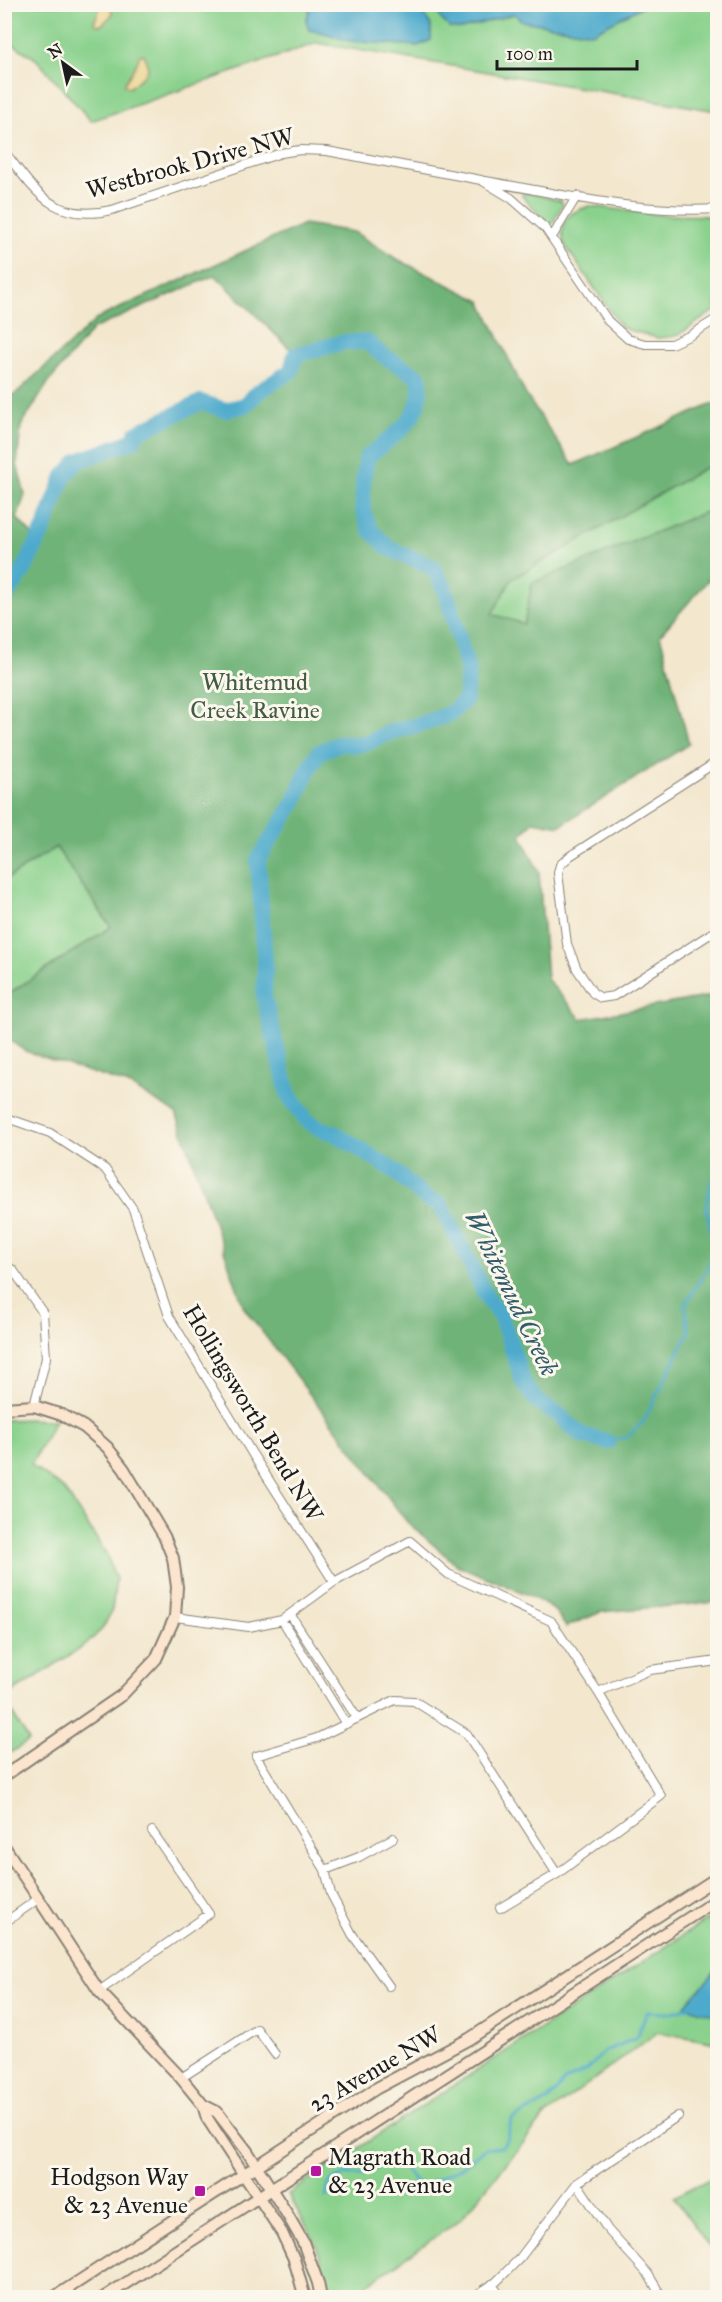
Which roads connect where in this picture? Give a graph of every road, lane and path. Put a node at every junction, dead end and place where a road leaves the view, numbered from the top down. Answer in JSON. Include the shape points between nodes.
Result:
{"nodes":[{"id":1,"x":4,"y":151,"type":"edge"},
{"id":2,"x":481,"y":180,"type":"junction"},
{"id":3,"x":576,"y":196,"type":"junction"},
{"id":4,"x":717,"y":209,"type":"edge"},
{"id":5,"x":552,"y":237,"type":"junction"},
{"id":6,"x":717,"y":318,"type":"edge"},
{"id":7,"x":717,"y":761,"type":"edge"},
{"id":8,"x":717,"y":929,"type":"edge"},
{"id":9,"x":4,"y":1117,"type":"edge"},
{"id":10,"x":4,"y":1264,"type":"edge"},
{"id":11,"x":34,"y":1406,"type":"junction"},
{"id":12,"x":4,"y":1408,"type":"edge"},
{"id":13,"x":334,"y":1582,"type":"junction"},
{"id":14,"x":290,"y":1614,"type":"junction"},
{"id":15,"x":176,"y":1617,"type":"junction"},
{"id":16,"x":282,"y":1620,"type":"junction"},
{"id":17,"x":717,"y":1661,"type":"edge"},
{"id":18,"x":598,"y":1692,"type":"junction"},
{"id":19,"x":357,"y":1718,"type":"junction"},
{"id":20,"x":346,"y":1724,"type":"junction"},
{"id":21,"x":4,"y":1776,"type":"edge"},
{"id":22,"x":152,"y":1831,"type":"dead end"},
{"id":23,"x":393,"y":1838,"type":"dead end"},
{"id":24,"x":4,"y":1846,"type":"edge"},
{"id":25,"x":325,"y":1870,"type":"junction"},
{"id":26,"x":557,"y":1874,"type":"junction"},
{"id":27,"x":717,"y":1877,"type":"edge"},
{"id":28,"x":38,"y":1899,"type":"junction"},
{"id":29,"x":717,"y":1899,"type":"edge"},
{"id":30,"x":500,"y":1908,"type":"dead end"},
{"id":31,"x":4,"y":1923,"type":"edge"},
{"id":32,"x":389,"y":1986,"type":"dead end"},
{"id":33,"x":99,"y":1991,"type":"junction"},
{"id":34,"x":275,"y":2054,"type":"dead end"},
{"id":35,"x":181,"y":2078,"type":"junction"},
{"id":36,"x":203,"y":2105,"type":"junction"},
{"id":37,"x":678,"y":2116,"type":"dead end"},
{"id":38,"x":257,"y":2166,"type":"junction"},
{"id":39,"x":244,"y":2174,"type":"junction"},
{"id":40,"x":577,"y":2183,"type":"junction"},
{"id":41,"x":272,"y":2188,"type":"junction"},
{"id":42,"x":259,"y":2196,"type":"junction"},
{"id":43,"x":492,"y":2284,"type":"junction"},
{"id":44,"x":662,"y":2297,"type":"edge"},
{"id":45,"x":53,"y":2298,"type":"edge"},
{"id":46,"x":103,"y":2298,"type":"edge"},
{"id":47,"x":305,"y":2298,"type":"edge"},
{"id":48,"x":321,"y":2298,"type":"edge"},
{"id":49,"x":472,"y":2298,"type":"edge"},
{"id":50,"x":501,"y":2298,"type":"edge"}],
"edges":[{"from":1,"to":2,"type":"street","name":"Westbrook Drive NW","via":[[47,202],[64,210],[86,213],[112,210],[300,150],[327,151]]},
{"from":2,"to":3,"type":"street","name":"Westbrook Drive NW"},
{"from":2,"to":5,"type":"street","name":"Westbrook Drive NW","via":[[519,203]]},
{"from":3,"to":4,"type":"street","name":"Westbrook Drive NW","via":[[640,207]]},
{"from":3,"to":5,"type":"street"},
{"from":5,"to":6,"type":"street","name":"Westbrook Drive NW","via":[[608,321],[628,339],[645,344],[671,344]]},
{"from":7,"to":8,"type":"street","via":[[570,856],[560,865],[558,878],[570,953],[591,990],[600,998],[614,996]]},
{"from":9,"to":13,"type":"street","name":"Hollingsworth Bend NW","via":[[50,1133],[105,1169],[133,1209],[170,1316]]},
{"from":10,"to":11,"type":"street","via":[[13,1270],[43,1313],[46,1358]]},
{"from":11,"to":12,"type":"main road"},
{"from":11,"to":15,"type":"main road","via":[[84,1427],[124,1469],[173,1558]]},
{"from":13,"to":14,"type":"street"},
{"from":13,"to":18,"type":"street","via":[[410,1541],[448,1574],[551,1621]]},
{"from":14,"to":16,"type":"street"},
{"from":14,"to":19,"type":"street"},
{"from":15,"to":16,"type":"street","via":[[249,1627]]},
{"from":15,"to":21,"type":"main road","via":[[156,1659],[122,1695]]},
{"from":16,"to":20,"type":"street"},
{"from":17,"to":18,"type":"street","via":[[650,1670]]},
{"from":18,"to":26,"type":"street","via":[[661,1796]]},
{"from":19,"to":20,"type":"street"},
{"from":19,"to":26,"type":"street","via":[[395,1700],[414,1701],[467,1734]]},
{"from":20,"to":25,"type":"street","via":[[317,1738],[256,1756]]},
{"from":22,"to":33,"type":"street","via":[[209,1914]]},
{"from":23,"to":25,"type":"street"},
{"from":24,"to":28,"type":"main road"},
{"from":25,"to":32,"type":"street","via":[[331,1894],[352,1934]]},
{"from":26,"to":30,"type":"street"},
{"from":27,"to":38,"type":"main road","name":"23 Avenue NW","via":[[469,2039],[390,2080]]},
{"from":28,"to":31,"type":"street"},
{"from":28,"to":33,"type":"main road"},
{"from":29,"to":41,"type":"main road","name":"23 Avenue NW"},
{"from":33,"to":35,"type":"main road"},
{"from":34,"to":35,"type":"street","via":[[257,2029]]},
{"from":35,"to":36,"type":"main road"},
{"from":36,"to":38,"type":"main road","via":[[217,2112]]},
{"from":36,"to":39,"type":"main road","via":[[207,2118]]},
{"from":37,"to":40,"type":"street"},
{"from":38,"to":39,"type":"main road","name":"23 Avenue NW"},
{"from":38,"to":41,"type":"main road"},
{"from":39,"to":42,"type":"main road"},
{"from":39,"to":45,"type":"main road","name":"23 Avenue NW"},
{"from":40,"to":43,"type":"street","via":[[520,2258]]},
{"from":40,"to":44,"type":"street","via":[[608,2230],[648,2274]]},
{"from":41,"to":42,"type":"main road","name":"23 Avenue NW"},
{"from":41,"to":48,"type":"main road","via":[[303,2242]]},
{"from":42,"to":46,"type":"main road","name":"23 Avenue NW"},
{"from":42,"to":47,"type":"main road","via":[[288,2245]]},
{"from":43,"to":49,"type":"street"},
{"from":43,"to":50,"type":"street"}]}
